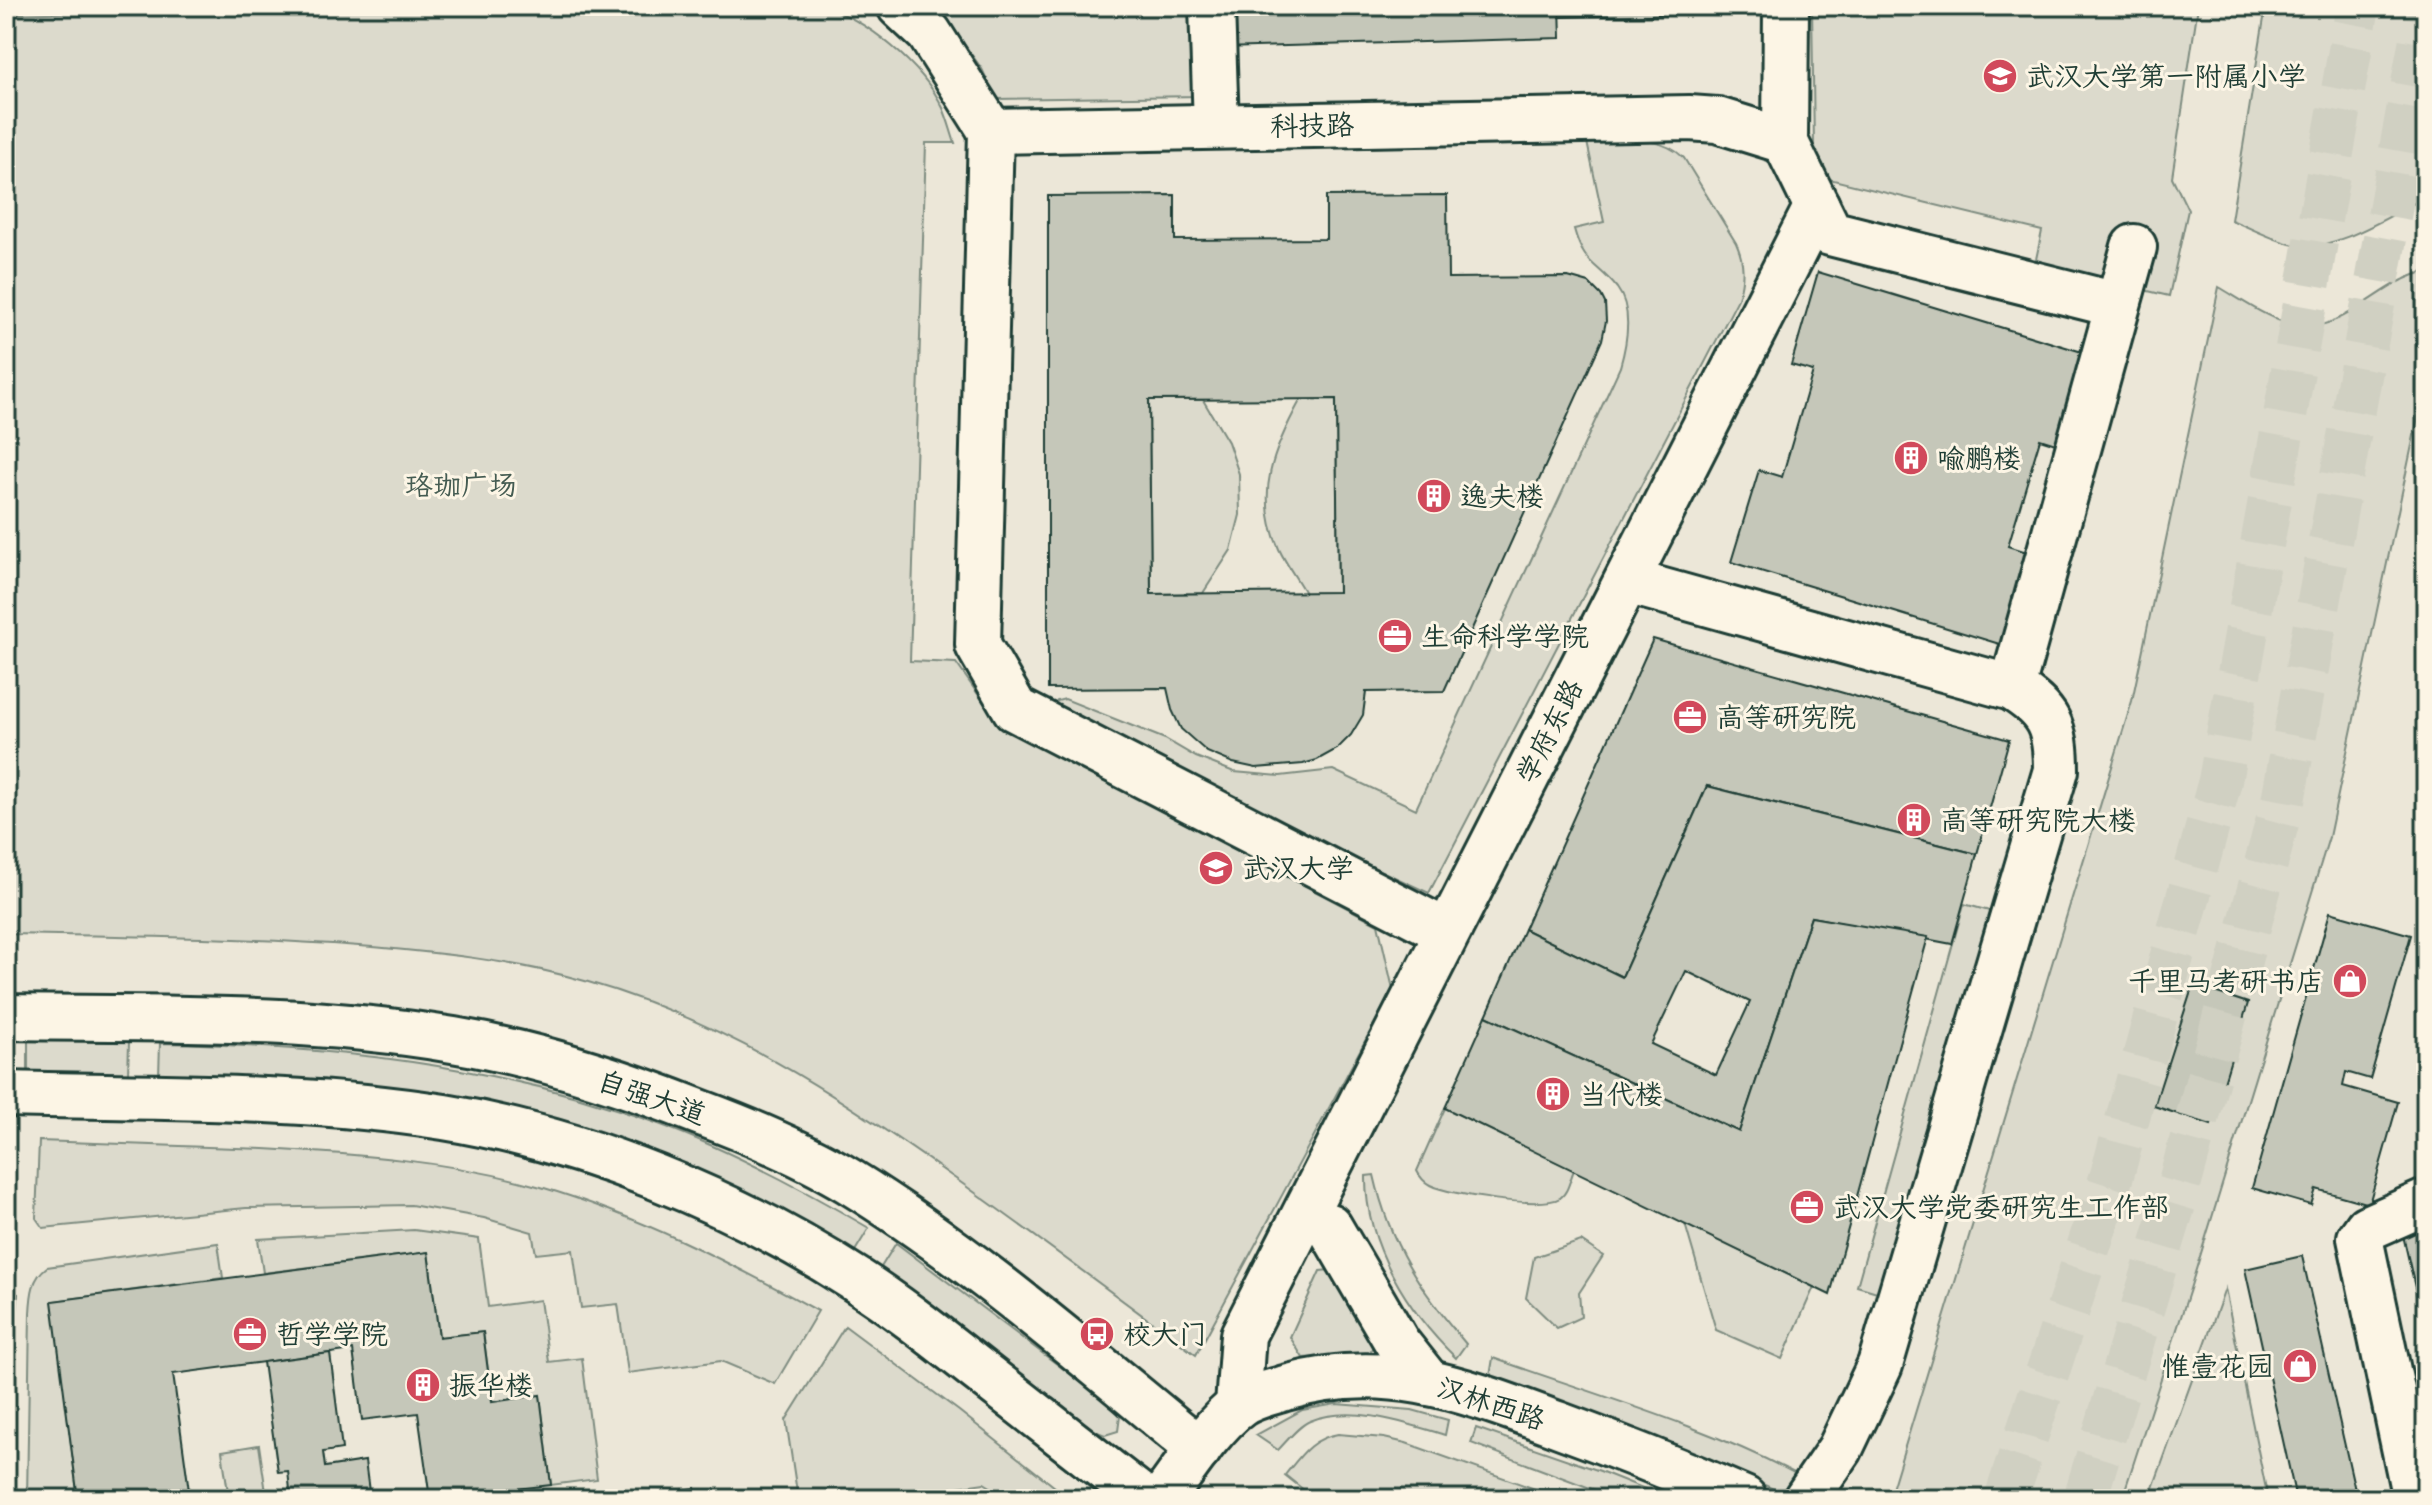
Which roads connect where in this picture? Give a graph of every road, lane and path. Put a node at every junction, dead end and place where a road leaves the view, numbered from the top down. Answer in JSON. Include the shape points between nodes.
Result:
{"nodes":[{"id":1,"x":900,"y":6,"type":"edge"},
{"id":2,"x":1212,"y":6,"type":"edge"},
{"id":3,"x":1786,"y":6,"type":"edge"},
{"id":4,"x":1216,"y":126,"type":"junction"},
{"id":5,"x":991,"y":131,"type":"junction"},
{"id":6,"x":1785,"y":141,"type":"junction"},
{"id":7,"x":1823,"y":220,"type":"junction"},
{"id":8,"x":2134,"y":247,"type":"dead end"},
{"id":9,"x":2117,"y":305,"type":"junction"},
{"id":10,"x":1638,"y":584,"type":"junction"},
{"id":11,"x":2012,"y":688,"type":"junction"},
{"id":12,"x":1447,"y":932,"type":"junction"},
{"id":13,"x":6,"y":1017,"type":"edge"},
{"id":14,"x":6,"y":1094,"type":"edge"},
{"id":15,"x":2426,"y":1202,"type":"edge"},
{"id":16,"x":1329,"y":1226,"type":"junction"},
{"id":17,"x":1429,"y":1383,"type":"junction"},
{"id":18,"x":1253,"y":1400,"type":"junction"},
{"id":19,"x":1199,"y":1449,"type":"junction"},
{"id":20,"x":1144,"y":1499,"type":"edge"},
{"id":21,"x":1162,"y":1499,"type":"edge"},
{"id":22,"x":1744,"y":1499,"type":"edge"},
{"id":23,"x":1806,"y":1499,"type":"edge"},
{"id":24,"x":2415,"y":1499,"type":"edge"}],
"edges":[{"from":1,"to":5,"type":"street","via":[[929,33]]},
{"from":2,"to":4,"type":"street"},
{"from":3,"to":6,"type":"street"},
{"from":4,"to":5,"type":"street","name":"科技路"},
{"from":4,"to":6,"type":"street","name":"科技路","via":[[1689,118],[1717,120]]},
{"from":5,"to":12,"type":"street","via":[[978,645],[1015,709]]},
{"from":6,"to":7,"type":"street"},
{"from":7,"to":9,"type":"street"},
{"from":7,"to":10,"type":"street","name":"学府东路"},
{"from":8,"to":9,"type":"street"},
{"from":9,"to":11,"type":"street"},
{"from":10,"to":11,"type":"street"},
{"from":10,"to":12,"type":"street","name":"学府东路"},
{"from":10,"to":16,"type":"street","name":"学府东路"},
{"from":11,"to":23,"type":"street","via":[[2048,717],[2056,770],[1880,1365],[1840,1449]]},
{"from":12,"to":18,"type":"street","name":"学府东路","via":[[1243,1335]]},
{"from":13,"to":19,"type":"street","name":"自强大道","via":[[210,1019],[382,1030],[516,1053],[667,1099],[819,1166],[899,1213]]},
{"from":14,"to":20,"type":"street","via":[[344,1106],[443,1117],[596,1156],[734,1213],[855,1279]]},
{"from":15,"to":24,"type":"street","via":[[2367,1228],[2360,1238]]},
{"from":16,"to":17,"type":"street","via":[[1398,1344]]},
{"from":16,"to":18,"type":"street","name":"学府东路","via":[[1272,1341]]},
{"from":17,"to":18,"type":"street","name":"汉林西路","via":[[1359,1376],[1315,1381]]},
{"from":17,"to":22,"type":"street","name":"汉林西路","via":[[1461,1389],[1593,1437]]},
{"from":18,"to":19,"type":"street"},
{"from":19,"to":21,"type":"street"}]}
